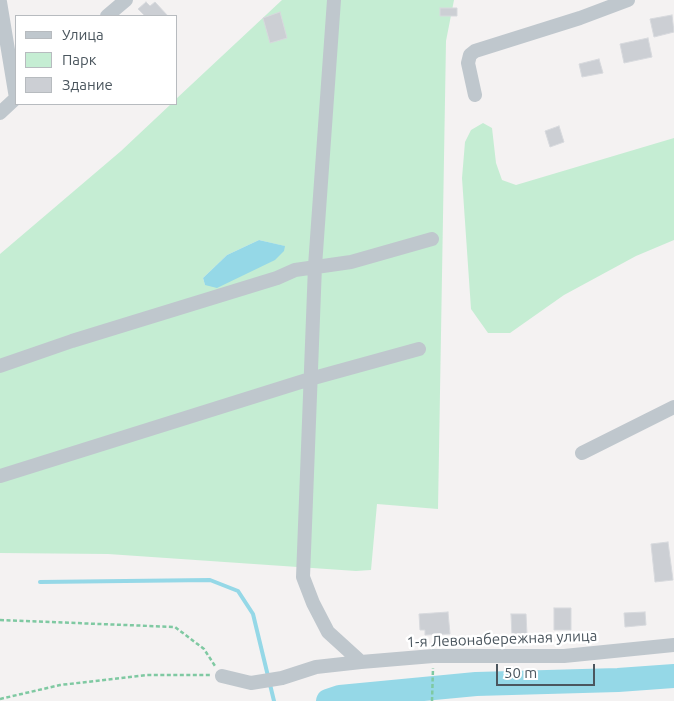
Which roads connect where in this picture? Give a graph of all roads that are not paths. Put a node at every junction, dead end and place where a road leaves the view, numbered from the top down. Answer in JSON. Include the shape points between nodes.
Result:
{"nodes":[{"id":1,"x":126,"y":0,"type":"edge"},
{"id":2,"x":334,"y":0,"type":"edge"},
{"id":3,"x":628,"y":0,"type":"edge"},
{"id":4,"x":0,"y":2,"type":"edge"},
{"id":5,"x":108,"y":15,"type":"edge"},
{"id":6,"x":15,"y":92,"type":"edge"},
{"id":7,"x":475,"y":95,"type":"dead end"},
{"id":8,"x":15,"y":99,"type":"edge"},
{"id":9,"x":0,"y":112,"type":"edge"},
{"id":10,"x":432,"y":239,"type":"dead end"},
{"id":11,"x":315,"y":266,"type":"junction"},
{"id":12,"x":419,"y":349,"type":"dead end"},
{"id":13,"x":0,"y":366,"type":"edge"},
{"id":14,"x":310,"y":379,"type":"junction"},
{"id":15,"x":674,"y":407,"type":"edge"},
{"id":16,"x":582,"y":453,"type":"dead end"},
{"id":17,"x":0,"y":476,"type":"edge"},
{"id":18,"x":674,"y":645,"type":"edge"},
{"id":19,"x":360,"y":662,"type":"junction"},
{"id":20,"x":222,"y":676,"type":"road end"}],
"edges":[{"from":1,"to":5,"type":"street"},
{"from":2,"to":11,"type":"street"},
{"from":3,"to":7,"type":"street","via":[[475,50],[468,63]]},
{"from":4,"to":6,"type":"street"},
{"from":8,"to":9,"type":"street"},
{"from":10,"to":11,"type":"street","via":[[350,262]]},
{"from":11,"to":13,"type":"street"},
{"from":11,"to":14,"type":"street"},
{"from":12,"to":14,"type":"street"},
{"from":14,"to":17,"type":"street"},
{"from":14,"to":19,"type":"street","via":[[302,577],[328,632]]},
{"from":15,"to":16,"type":"street"},
{"from":18,"to":19,"type":"street","name":"1-я Левонабережная улица","via":[[564,656],[433,656]]},
{"from":19,"to":20,"type":"street","name":"1-я Левонабережная улица","via":[[316,667],[282,678],[251,683]]}]}
